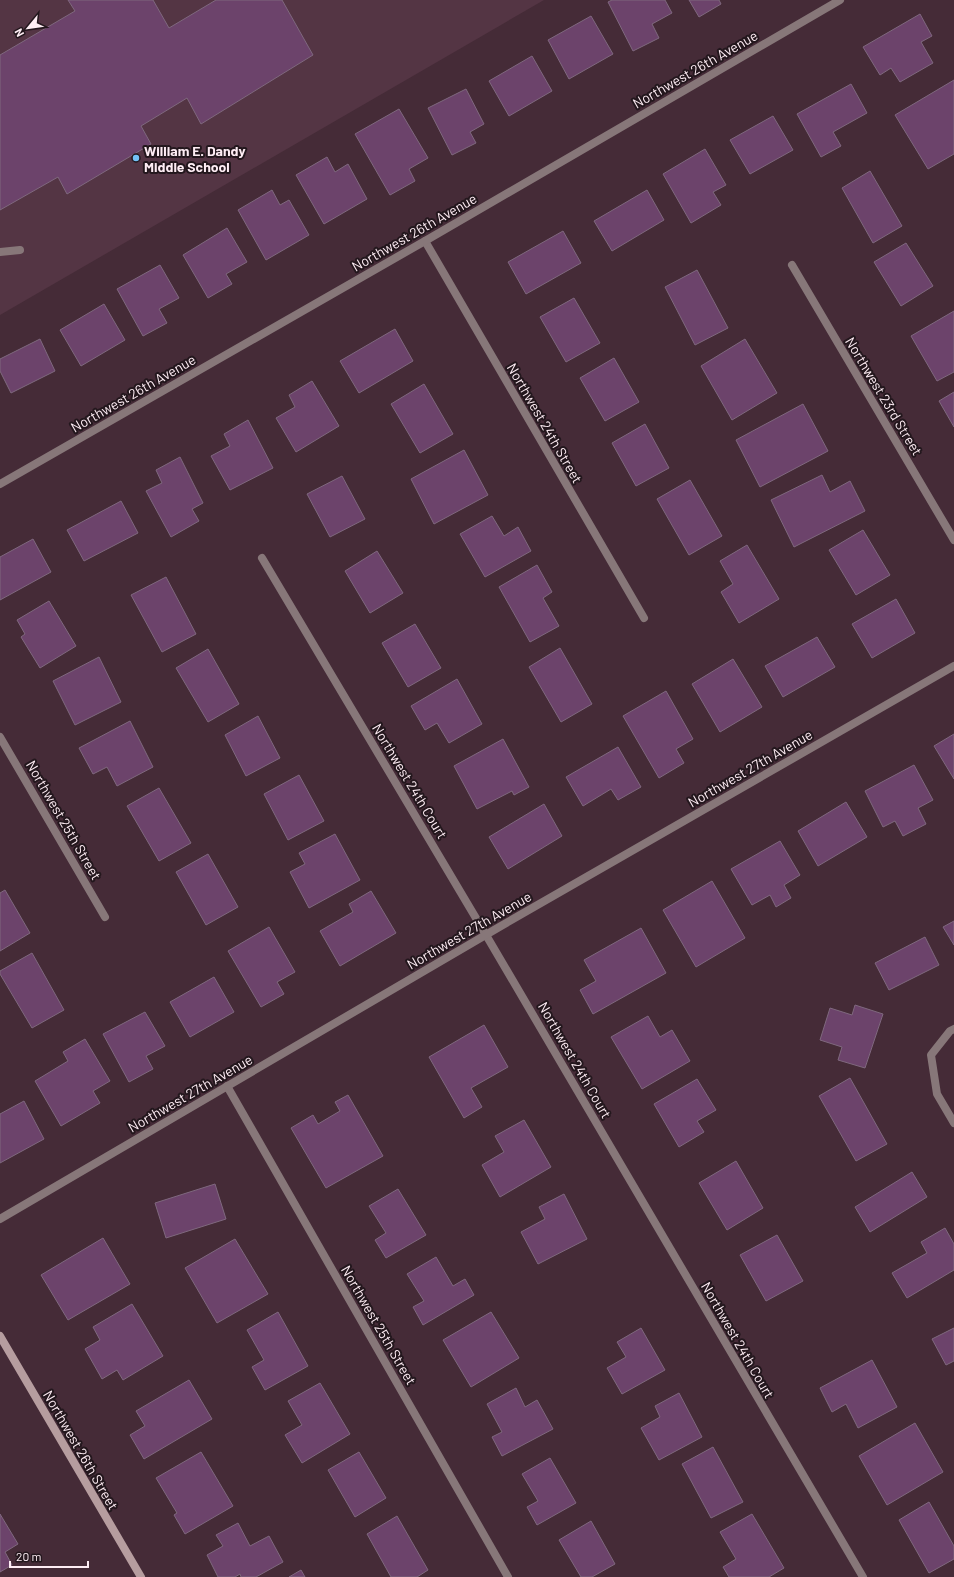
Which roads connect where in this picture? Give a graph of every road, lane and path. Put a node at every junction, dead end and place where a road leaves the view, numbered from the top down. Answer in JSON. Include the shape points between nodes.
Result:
{"nodes":[{"id":1,"x":840,"y":0,"type":"edge"},
{"id":2,"x":425,"y":241,"type":"junction"},
{"id":3,"x":20,"y":250,"type":"dead end"},
{"id":4,"x":0,"y":252,"type":"edge"},
{"id":5,"x":792,"y":265,"type":"dead end"},
{"id":6,"x":0,"y":484,"type":"edge"},
{"id":7,"x":954,"y":540,"type":"edge"},
{"id":8,"x":262,"y":558,"type":"dead end"},
{"id":9,"x":644,"y":618,"type":"dead end"},
{"id":10,"x":954,"y":666,"type":"edge"},
{"id":11,"x":0,"y":737,"type":"edge"},
{"id":12,"x":105,"y":917,"type":"dead end"},
{"id":13,"x":486,"y":935,"type":"junction"},
{"id":14,"x":954,"y":1029,"type":"edge"},
{"id":15,"x":227,"y":1086,"type":"junction"},
{"id":16,"x":954,"y":1123,"type":"edge"},
{"id":17,"x":0,"y":1219,"type":"edge"},
{"id":18,"x":0,"y":1336,"type":"edge"},
{"id":19,"x":140,"y":1577,"type":"edge"},
{"id":20,"x":508,"y":1577,"type":"edge"},
{"id":21,"x":863,"y":1577,"type":"edge"}],
"edges":[{"from":1,"to":2,"type":"street","name":"Northwest 26th Avenue"},
{"from":2,"to":6,"type":"street","name":"Northwest 26th Avenue"},
{"from":2,"to":9,"type":"street","name":"Northwest 24th Street"},
{"from":3,"to":4,"type":"street"},
{"from":5,"to":7,"type":"street","name":"Northwest 23rd Street"},
{"from":8,"to":13,"type":"street","name":"Northwest 24th Court"},
{"from":10,"to":13,"type":"street","name":"Northwest 27th Avenue"},
{"from":11,"to":12,"type":"street","name":"Northwest 25th Street"},
{"from":13,"to":15,"type":"street","name":"Northwest 27th Avenue"},
{"from":13,"to":21,"type":"street","name":"Northwest 24th Court"},
{"from":14,"to":16,"type":"street","via":[[931,1055],[937,1094]]},
{"from":15,"to":17,"type":"street","name":"Northwest 27th Avenue"},
{"from":15,"to":20,"type":"street","name":"Northwest 25th Street"},
{"from":18,"to":19,"type":"street","name":"Northwest 26th Street"}]}
